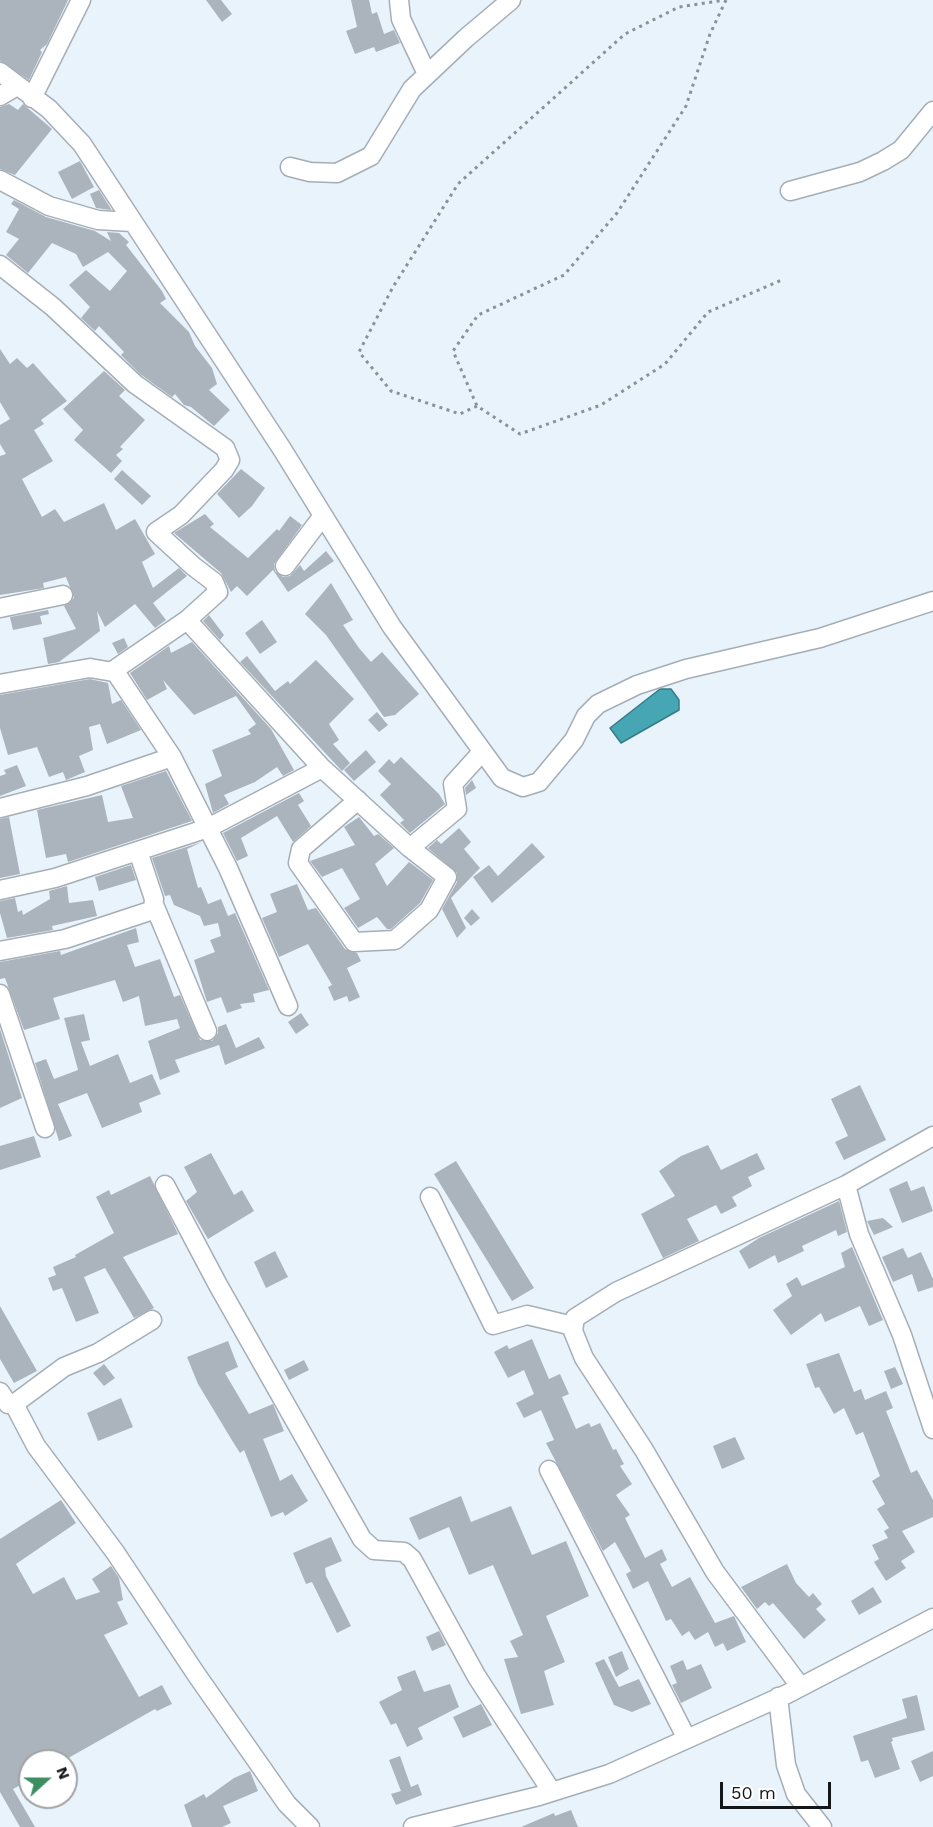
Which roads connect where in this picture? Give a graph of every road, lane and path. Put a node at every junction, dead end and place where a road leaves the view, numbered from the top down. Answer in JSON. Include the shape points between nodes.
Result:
{"nodes":[{"id":1,"x":81,"y":0,"type":"edge"},
{"id":2,"x":399,"y":0,"type":"edge"},
{"id":3,"x":511,"y":0,"type":"edge"},
{"id":4,"x":725,"y":0,"type":"edge"},
{"id":5,"x":0,"y":72,"type":"edge"},
{"id":6,"x":427,"y":74,"type":"junction"},
{"id":7,"x":17,"y":86,"type":"junction"},
{"id":8,"x":0,"y":96,"type":"edge"},
{"id":9,"x":32,"y":98,"type":"junction"},
{"id":10,"x":933,"y":111,"type":"edge"},
{"id":11,"x":290,"y":167,"type":"dead end"},
{"id":12,"x":0,"y":180,"type":"edge"},
{"id":13,"x":790,"y":191,"type":"dead end"},
{"id":14,"x":132,"y":222,"type":"junction"},
{"id":15,"x":0,"y":264,"type":"edge"},
{"id":16,"x":784,"y":279,"type":"dead end"},
{"id":17,"x":477,"y":406,"type":"junction"},
{"id":18,"x":322,"y":517,"type":"junction"},
{"id":19,"x":285,"y":566,"type":"dead end"},
{"id":20,"x":63,"y":595,"type":"dead end"},
{"id":21,"x":933,"y":601,"type":"edge"},
{"id":22,"x":0,"y":608,"type":"edge"},
{"id":23,"x":187,"y":620,"type":"junction"},
{"id":24,"x":114,"y":670,"type":"junction"},
{"id":25,"x":0,"y":684,"type":"edge"},
{"id":26,"x":482,"y":752,"type":"junction"},
{"id":27,"x":172,"y":757,"type":"junction"},
{"id":28,"x":322,"y":768,"type":"junction"},
{"id":29,"x":358,"y":800,"type":"junction"},
{"id":30,"x":0,"y":808,"type":"edge"},
{"id":31,"x":208,"y":828,"type":"junction"},
{"id":32,"x":410,"y":848,"type":"junction"},
{"id":33,"x":138,"y":851,"type":"junction"},
{"id":34,"x":0,"y":890,"type":"edge"},
{"id":35,"x":155,"y":907,"type":"junction"},
{"id":36,"x":0,"y":951,"type":"edge"},
{"id":37,"x":0,"y":994,"type":"edge"},
{"id":38,"x":288,"y":1005,"type":"dead end"},
{"id":39,"x":207,"y":1031,"type":"dead end"},
{"id":40,"x":45,"y":1128,"type":"dead end"},
{"id":41,"x":933,"y":1136,"type":"edge"},
{"id":42,"x":165,"y":1185,"type":"dead end"},
{"id":43,"x":846,"y":1185,"type":"junction"},
{"id":44,"x":430,"y":1197,"type":"dead end"},
{"id":45,"x":152,"y":1320,"type":"dead end"},
{"id":46,"x":573,"y":1326,"type":"junction"},
{"id":47,"x":7,"y":1398,"type":"edge"},
{"id":48,"x":933,"y":1429,"type":"edge"},
{"id":49,"x":549,"y":1470,"type":"dead end"},
{"id":50,"x":933,"y":1618,"type":"edge"},
{"id":51,"x":800,"y":1686,"type":"junction"},
{"id":52,"x":778,"y":1697,"type":"junction"},
{"id":53,"x":687,"y":1739,"type":"junction"},
{"id":54,"x":552,"y":1792,"type":"junction"},
{"id":55,"x":455,"y":1822,"type":"edge"},
{"id":56,"x":310,"y":1827,"type":"edge"},
{"id":57,"x":413,"y":1827,"type":"edge"},
{"id":58,"x":822,"y":1827,"type":"edge"}],
"edges":[{"from":1,"to":9,"type":"street"},
{"from":2,"to":6,"type":"street","via":[[401,19]]},
{"from":3,"to":6,"type":"street"},
{"from":4,"to":17,"type":"path","via":[[686,106],[617,213],[564,275],[478,315],[453,351]]},
{"from":4,"to":17,"type":"path","via":[[679,7],[625,34],[458,184],[393,287],[359,352],[391,391],[460,414]]},
{"from":5,"to":7,"type":"street"},
{"from":6,"to":11,"type":"street","via":[[412,89],[371,156],[336,173]]},
{"from":7,"to":8,"type":"street"},
{"from":7,"to":9,"type":"street"},
{"from":9,"to":14,"type":"street","via":[[49,109],[82,144]]},
{"from":10,"to":13,"type":"street","via":[[901,150],[883,161],[860,172]]},
{"from":12,"to":14,"type":"street","via":[[49,206],[98,220]]},
{"from":14,"to":18,"type":"street","via":[[282,449]]},
{"from":15,"to":23,"type":"street","via":[[53,307],[135,384],[225,448],[230,460],[224,470],[175,520],[156,532],[217,586],[218,592],[212,599]]},
{"from":16,"to":17,"type":"path","via":[[708,312],[665,364],[601,405],[520,434]]},
{"from":18,"to":19,"type":"street"},
{"from":18,"to":26,"type":"street","via":[[392,627]]},
{"from":20,"to":22,"type":"street"},
{"from":21,"to":26,"type":"street","via":[[820,638],[637,684],[598,704],[586,716],[574,740],[539,782],[524,787],[502,778]]},
{"from":23,"to":24,"type":"street"},
{"from":23,"to":28,"type":"street"},
{"from":24,"to":25,"type":"street","via":[[90,668]]},
{"from":24,"to":27,"type":"street"},
{"from":26,"to":32,"type":"street","via":[[453,784],[457,809]]},
{"from":27,"to":30,"type":"street","via":[[87,786]]},
{"from":27,"to":31,"type":"street"},
{"from":28,"to":29,"type":"street"},
{"from":28,"to":31,"type":"street"},
{"from":29,"to":32,"type":"street"},
{"from":29,"to":32,"type":"street","via":[[302,849],[298,863],[354,942],[395,940],[429,909],[447,877]]},
{"from":31,"to":33,"type":"street"},
{"from":31,"to":38,"type":"street"},
{"from":33,"to":34,"type":"street","via":[[55,878]]},
{"from":33,"to":35,"type":"street"},
{"from":35,"to":36,"type":"street","via":[[149,913],[65,939]]},
{"from":35,"to":39,"type":"street"},
{"from":37,"to":40,"type":"street"},
{"from":41,"to":43,"type":"street"},
{"from":42,"to":54,"type":"street","via":[[362,1539],[374,1550],[404,1552],[412,1559],[477,1677]]},
{"from":43,"to":46,"type":"street","via":[[616,1292],[575,1318]]},
{"from":43,"to":48,"type":"street","via":[[859,1234],[902,1335]]},
{"from":44,"to":46,"type":"street","via":[[493,1325],[527,1315]]},
{"from":45,"to":47,"type":"street","via":[[98,1353]]},
{"from":46,"to":51,"type":"street","via":[[584,1358],[644,1450],[715,1572]]},
{"from":47,"to":56,"type":"street","via":[[36,1446],[115,1552],[287,1804]]},
{"from":49,"to":53,"type":"street"},
{"from":50,"to":51,"type":"street"},
{"from":51,"to":52,"type":"street"},
{"from":52,"to":53,"type":"street"},
{"from":52,"to":58,"type":"street","via":[[786,1766],[796,1794]]},
{"from":53,"to":54,"type":"street","via":[[609,1774]]},
{"from":54,"to":55,"type":"street"},
{"from":55,"to":57,"type":"street"}]}
